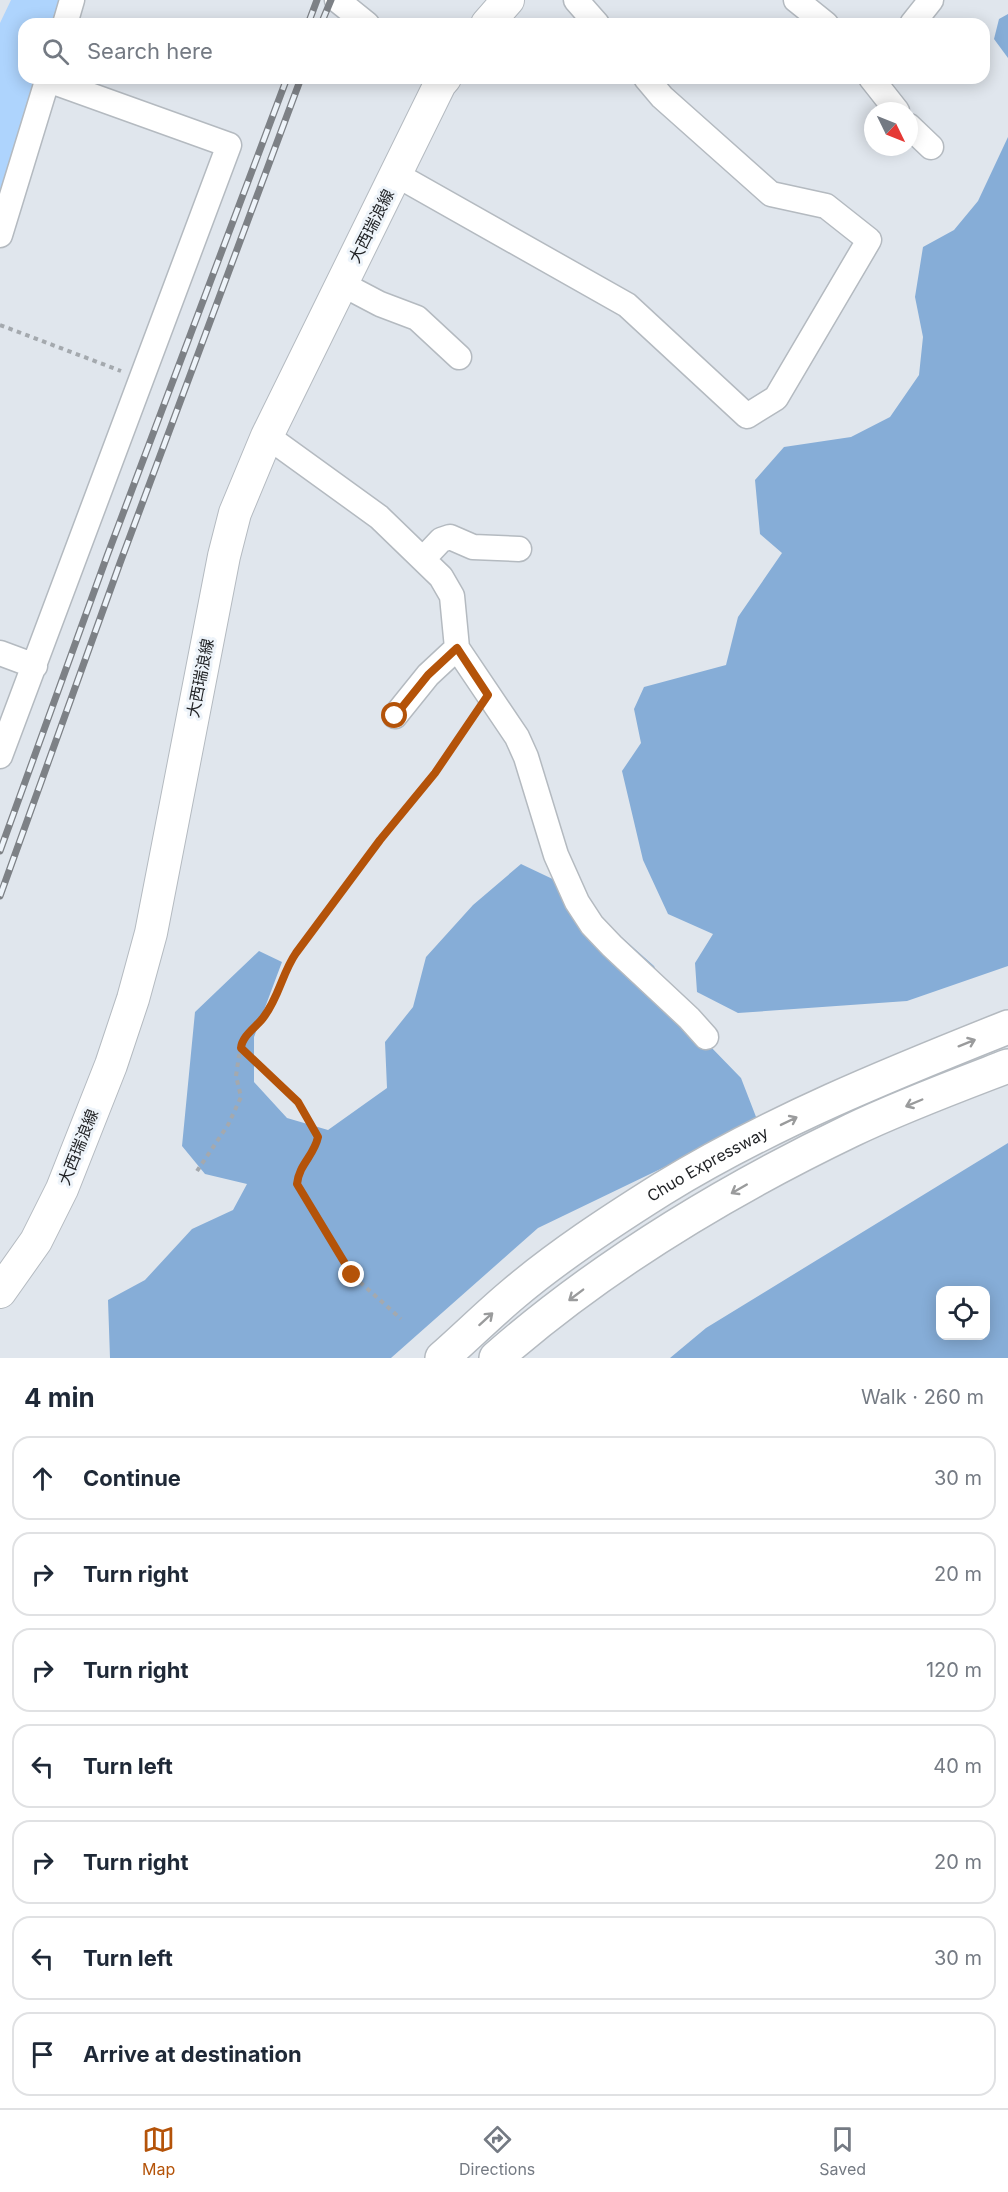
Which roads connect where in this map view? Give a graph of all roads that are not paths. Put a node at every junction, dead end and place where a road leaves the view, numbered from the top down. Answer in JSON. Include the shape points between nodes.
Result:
{"nodes":[{"id":1,"x":72,"y":0,"type":"edge"},
{"id":2,"x":337,"y":0,"type":"edge"},
{"id":3,"x":508,"y":0,"type":"edge"},
{"id":4,"x":576,"y":0,"type":"edge"},
{"id":5,"x":796,"y":0,"type":"edge"},
{"id":6,"x":931,"y":0,"type":"edge"},
{"id":7,"x":67,"y":18,"type":"edge"},
{"id":8,"x":360,"y":18,"type":"edge"},
{"id":9,"x":492,"y":18,"type":"edge"},
{"id":10,"x":592,"y":18,"type":"edge"},
{"id":11,"x":818,"y":18,"type":"edge"},
{"id":12,"x":917,"y":18,"type":"edge"},
{"id":13,"x":46,"y":84,"type":"edge"},
{"id":14,"x":62,"y":84,"type":"edge"},
{"id":15,"x":437,"y":84,"type":"edge"},
{"id":16,"x":652,"y":84,"type":"edge"},
{"id":17,"x":876,"y":84,"type":"edge"},
{"id":18,"x":890,"y":102,"type":"edge"},
{"id":19,"x":918,"y":135,"type":"edge"},
{"id":20,"x":931,"y":147,"type":"dead end"},
{"id":21,"x":397,"y":175,"type":"junction"},
{"id":22,"x":0,"y":236,"type":"edge"},
{"id":23,"x":342,"y":284,"type":"junction"},
{"id":24,"x":459,"y":357,"type":"dead end"},
{"id":25,"x":267,"y":436,"type":"junction"},
{"id":26,"x":519,"y":549,"type":"dead end"},
{"id":27,"x":424,"y":558,"type":"junction"},
{"id":28,"x":457,"y":648,"type":"junction"},
{"id":29,"x":0,"y":653,"type":"edge"},
{"id":30,"x":35,"y":666,"type":"junction"},
{"id":31,"x":395,"y":716,"type":"dead end"},
{"id":32,"x":0,"y":756,"type":"edge"},
{"id":33,"x":1008,"y":1027,"type":"edge"},
{"id":34,"x":706,"y":1037,"type":"dead end"},
{"id":35,"x":1008,"y":1066,"type":"edge"},
{"id":36,"x":0,"y":1292,"type":"edge"},
{"id":37,"x":442,"y":1358,"type":"edge"},
{"id":38,"x":496,"y":1358,"type":"edge"}],
"edges":[{"from":1,"to":7,"type":"street"},
{"from":2,"to":8,"type":"street"},
{"from":3,"to":9,"type":"main road"},
{"from":4,"to":10,"type":"street"},
{"from":5,"to":11,"type":"street"},
{"from":6,"to":12,"type":"street"},
{"from":13,"to":22,"type":"street"},
{"from":14,"to":30,"type":"street","via":[[229,145]]},
{"from":15,"to":21,"type":"main road","name":"大西瑞浪線"},
{"from":16,"to":21,"type":"street","via":[[771,194],[826,206],[869,240],[776,398],[747,416],[627,305]]},
{"from":17,"to":18,"type":"street"},
{"from":19,"to":20,"type":"street"},
{"from":21,"to":23,"type":"main road","name":"大西瑞浪線"},
{"from":23,"to":24,"type":"street","via":[[417,318]]},
{"from":23,"to":25,"type":"main road","name":"大西瑞浪線"},
{"from":25,"to":27,"type":"street","via":[[379,517]]},
{"from":25,"to":36,"type":"main road","name":"大西瑞浪線","via":[[226,545],[151,933],[133,999],[62,1189],[36,1241]]},
{"from":26,"to":27,"type":"street","via":[[473,547],[450,537],[441,540]]},
{"from":27,"to":28,"type":"street","via":[[452,596]]},
{"from":28,"to":31,"type":"street","via":[[428,675]]},
{"from":28,"to":34,"type":"street","via":[[518,737],[556,855],[577,902],[612,946]]},
{"from":29,"to":30,"type":"street"},
{"from":30,"to":32,"type":"street"},
{"from":37,"to":33,"type":"highway","name":"Chuo Expressway","one_way":true,"via":[[514,1293],[662,1189],[840,1096]]},
{"from":35,"to":38,"type":"highway","one_way":true,"via":[[853,1130],[753,1180],[610,1269]]}]}
